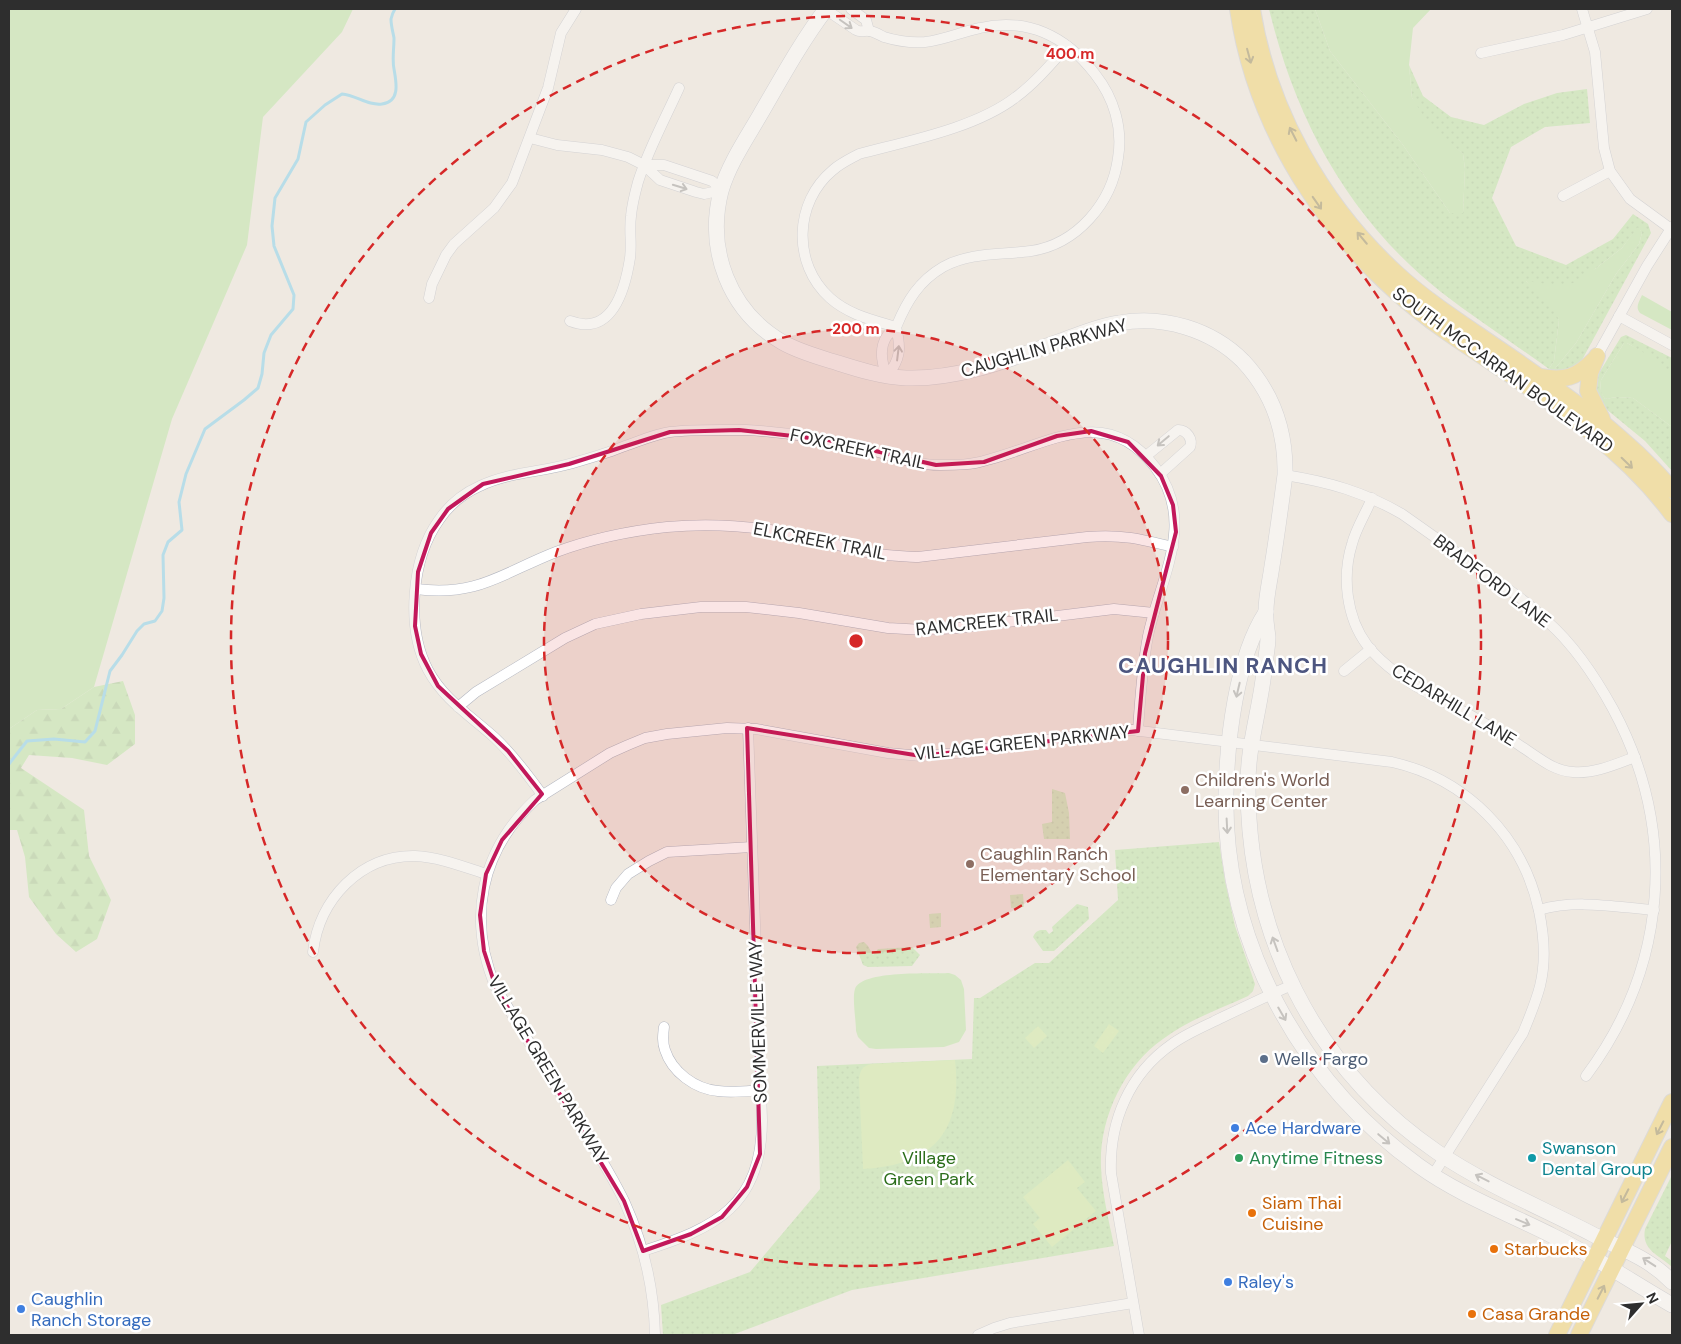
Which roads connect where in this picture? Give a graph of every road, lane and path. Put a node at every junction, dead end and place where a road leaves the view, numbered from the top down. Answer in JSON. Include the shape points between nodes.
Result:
{"nodes":[{"id":1,"x":576,"y":9,"type":"edge"},
{"id":2,"x":825,"y":9,"type":"edge"},
{"id":3,"x":851,"y":9,"type":"edge"},
{"id":4,"x":1238,"y":9,"type":"edge"},
{"id":5,"x":1252,"y":9,"type":"edge"},
{"id":6,"x":1582,"y":9,"type":"edge"},
{"id":7,"x":1647,"y":9,"type":"edge"},
{"id":8,"x":1588,"y":28,"type":"junction"},
{"id":9,"x":869,"y":31,"type":"junction"},
{"id":10,"x":1067,"y":46,"type":"junction"},
{"id":11,"x":1481,"y":53,"type":"dead end"},
{"id":12,"x":679,"y":88,"type":"dead end"},
{"id":13,"x":530,"y":138,"type":"junction"},
{"id":14,"x":644,"y":165,"type":"junction"},
{"id":15,"x":1610,"y":171,"type":"junction"},
{"id":16,"x":722,"y":190,"type":"junction"},
{"id":17,"x":1563,"y":196,"type":"dead end"},
{"id":18,"x":1672,"y":228,"type":"edge"},
{"id":19,"x":428,"y":298,"type":"dead end"},
{"id":20,"x":1619,"y":316,"type":"junction"},
{"id":21,"x":570,"y":321,"type":"dead end"},
{"id":22,"x":896,"y":327,"type":"junction"},
{"id":23,"x":1672,"y":345,"type":"edge"},
{"id":24,"x":1597,"y":356,"type":"junction"},
{"id":25,"x":887,"y":376,"type":"junction"},
{"id":26,"x":1538,"y":377,"type":"junction"},
{"id":27,"x":1604,"y":424,"type":"junction"},
{"id":28,"x":1146,"y":456,"type":"junction"},
{"id":29,"x":1160,"y":474,"type":"junction"},
{"id":30,"x":1286,"y":475,"type":"junction"},
{"id":31,"x":1672,"y":490,"type":"edge"},
{"id":32,"x":1372,"y":498,"type":"junction"},
{"id":33,"x":1672,"y":514,"type":"edge"},
{"id":34,"x":1173,"y":546,"type":"junction"},
{"id":35,"x":416,"y":589,"type":"junction"},
{"id":36,"x":1266,"y":612,"type":"junction"},
{"id":37,"x":1154,"y":613,"type":"junction"},
{"id":38,"x":1371,"y":649,"type":"junction"},
{"id":39,"x":1344,"y":671,"type":"dead end"},
{"id":40,"x":458,"y":707,"type":"junction"},
{"id":41,"x":748,"y":728,"type":"junction"},
{"id":42,"x":1138,"y":731,"type":"junction"},
{"id":43,"x":1229,"y":742,"type":"junction"},
{"id":44,"x":1251,"y":745,"type":"junction"},
{"id":45,"x":1635,"y":757,"type":"junction"},
{"id":46,"x":542,"y":796,"type":"junction"},
{"id":47,"x":752,"y":848,"type":"junction"},
{"id":48,"x":486,"y":874,"type":"junction"},
{"id":49,"x":610,"y":900,"type":"dead end"},
{"id":50,"x":1539,"y":910,"type":"junction"},
{"id":51,"x":1654,"y":910,"type":"junction"},
{"id":52,"x":313,"y":952,"type":"dead end"},
{"id":53,"x":1292,"y":985,"type":"junction"},
{"id":54,"x":1272,"y":994,"type":"junction"},
{"id":55,"x":664,"y":1027,"type":"dead end"},
{"id":56,"x":1586,"y":1076,"type":"dead end"},
{"id":57,"x":761,"y":1090,"type":"junction"},
{"id":58,"x":1672,"y":1102,"type":"edge"},
{"id":59,"x":1672,"y":1147,"type":"edge"},
{"id":60,"x":1445,"y":1156,"type":"junction"},
{"id":61,"x":1433,"y":1175,"type":"junction"},
{"id":62,"x":1603,"y":1239,"type":"junction"},
{"id":63,"x":1621,"y":1248,"type":"junction"},
{"id":64,"x":643,"y":1252,"type":"junction"},
{"id":65,"x":1595,"y":1259,"type":"junction"},
{"id":66,"x":1613,"y":1269,"type":"junction"},
{"id":67,"x":1672,"y":1282,"type":"edge"},
{"id":68,"x":1133,"y":1303,"type":"junction"},
{"id":69,"x":1672,"y":1305,"type":"edge"},
{"id":70,"x":655,"y":1335,"type":"edge"},
{"id":71,"x":978,"y":1335,"type":"edge"},
{"id":72,"x":1139,"y":1335,"type":"edge"},
{"id":73,"x":1557,"y":1335,"type":"edge"},
{"id":74,"x":1579,"y":1335,"type":"edge"}],
"edges":[{"from":1,"to":13,"type":"street","via":[[561,33],[548,88]]},
{"from":2,"to":9,"type":"street","one_way":true,"via":[[856,30]]},
{"from":2,"to":16,"type":"street","name":"CAUGHLIN PARKWAY","via":[[739,152]]},
{"from":3,"to":9,"type":"street","via":[[866,20]]},
{"from":4,"to":33,"type":"main road","name":"SOUTH MCCARRAN BOULEVARD","one_way":true,"via":[[1247,53],[1271,122],[1307,189],[1345,240],[1372,270],[1418,311],[1597,437],[1643,479]]},
{"from":26,"to":5,"type":"main road","name":"SOUTH MCCARRAN BOULEVARD","one_way":true,"via":[[1425,297],[1396,273],[1347,220],[1320,183],[1288,124],[1266,69]]},
{"from":6,"to":8,"type":"street"},
{"from":7,"to":8,"type":"street"},
{"from":8,"to":11,"type":"street"},
{"from":8,"to":15,"type":"street","via":[[1595,52],[1604,148]]},
{"from":9,"to":10,"type":"street","via":[[902,41],[927,42],[991,25],[1016,24],[1040,30]]},
{"from":10,"to":22,"type":"street","via":[[1102,83],[1115,113],[1120,148],[1113,182],[1105,198],[1085,224],[1045,248],[974,256],[944,267],[918,287]]},
{"from":10,"to":22,"type":"street","via":[[1026,89],[998,109],[953,127],[859,154],[832,170],[813,195],[803,223],[802,239],[805,258],[820,288],[852,312]]},
{"from":12,"to":14,"type":"street"},
{"from":13,"to":14,"type":"street","via":[[615,153]]},
{"from":13,"to":19,"type":"street","via":[[512,183],[494,208],[446,255]]},
{"from":14,"to":16,"type":"street","via":[[664,165],[712,181]]},
{"from":14,"to":16,"type":"street","one_way":true,"via":[[656,177],[679,187],[704,194]]},
{"from":14,"to":21,"type":"street","via":[[631,215],[628,268],[615,308],[595,323]]},
{"from":15,"to":17,"type":"street"},
{"from":15,"to":18,"type":"street","via":[[1630,199]]},
{"from":16,"to":25,"type":"street","name":"CAUGHLIN PARKWAY","via":[[716,222],[718,252],[727,283],[744,310],[769,334],[796,349]]},
{"from":18,"to":20,"type":"street"},
{"from":20,"to":23,"type":"street"},
{"from":20,"to":24,"type":"street"},
{"from":25,"to":22,"type":"street","one_way":true,"via":[[898,361]]},
{"from":22,"to":25,"type":"street","via":[[886,337],[882,359]]},
{"from":24,"to":26,"type":"main road","via":[[1574,376]]},
{"from":24,"to":27,"type":"main road","via":[[1590,373],[1588,391]]},
{"from":25,"to":30,"type":"street","name":"CAUGHLIN PARKWAY","via":[[926,378],[965,372],[1118,323],[1152,321],[1186,327],[1226,347],[1260,381],[1280,422]]},
{"from":26,"to":27,"type":"main road","name":"SOUTH MCCARRAN BOULEVARD"},
{"from":27,"to":31,"type":"main road","name":"SOUTH MCCARRAN BOULEVARD"},
{"from":28,"to":29,"type":"street","name":"FOXCREEK TRAIL"},
{"from":29,"to":28,"type":"street","one_way":true,"via":[[1190,447],[1186,432],[1178,430]]},
{"from":28,"to":35,"type":"street","name":"FOXCREEK TRAIL","via":[[1116,436],[1091,431],[1057,436],[984,462],[936,465],[908,461],[847,444],[785,434],[739,430],[670,432],[569,464],[496,480],[470,491],[448,509],[431,533]]},
{"from":29,"to":34,"type":"street","name":"FOXCREEK TRAIL","via":[[1173,505],[1176,532]]},
{"from":30,"to":32,"type":"street","name":"BRADFORD LANE","via":[[1344,487]]},
{"from":30,"to":36,"type":"street","name":"CAUGHLIN PARKWAY"},
{"from":32,"to":38,"type":"street","name":"CEDARHILL LANE","via":[[1352,542],[1347,580],[1354,619]]},
{"from":32,"to":45,"type":"street","name":"BRADFORD LANE","via":[[1402,514],[1549,622],[1595,678],[1624,729]]},
{"from":34,"to":35,"type":"street","name":"ELKCREEK TRAIL","via":[[1134,537],[1100,536],[902,556],[872,554],[765,529],[688,526],[634,532],[575,546],[473,588],[444,592]]},
{"from":34,"to":37,"type":"street","name":"FOXCREEK TRAIL"},
{"from":35,"to":40,"type":"street","name":"FOXCREEK TRAIL","via":[[415,626],[421,654],[438,686]]},
{"from":36,"to":43,"type":"street","name":"CAUGHLIN PARKWAY","one_way":true,"via":[[1249,645]]},
{"from":36,"to":44,"type":"street","name":"CAUGHLIN PARKWAY","via":[[1268,639],[1264,678]]},
{"from":37,"to":40,"type":"street","name":"RAMCREEK TRAIL","via":[[1114,609],[924,630],[888,628],[746,607],[641,614],[595,624],[565,638],[476,692]]},
{"from":37,"to":42,"type":"street","name":"FOXCREEK TRAIL","via":[[1142,672]]},
{"from":38,"to":39,"type":"street"},
{"from":38,"to":45,"type":"street","name":"CEDARHILL LANE","via":[[1418,687],[1495,729],[1557,769],[1586,772]]},
{"from":40,"to":46,"type":"street","name":"FOXCREEK TRAIL","via":[[508,751]]},
{"from":41,"to":42,"type":"street","name":"VILLAGE GREEN PARKWAY","via":[[921,756]]},
{"from":41,"to":46,"type":"street","name":"VILLAGE GREEN PARKWAY","via":[[698,730],[645,738],[610,753]]},
{"from":41,"to":47,"type":"street","name":"SOMMERVILLE WAY"},
{"from":42,"to":43,"type":"street","name":"VILLAGE GREEN PARKWAY"},
{"from":43,"to":44,"type":"street","name":"VILLAGE GREEN PARKWAY"},
{"from":43,"to":54,"type":"street","name":"CAUGHLIN PARKWAY","one_way":true,"via":[[1226,804],[1232,872],[1245,927]]},
{"from":44,"to":50,"type":"street","name":"VILLAGE GREEN PARKWAY","via":[[1392,762],[1424,771],[1448,784],[1490,816],[1504,833],[1527,872]]},
{"from":53,"to":44,"type":"street","name":"CAUGHLIN PARKWAY","one_way":true,"via":[[1270,931],[1252,858],[1248,791]]},
{"from":45,"to":51,"type":"street","name":"BRADFORD LANE","via":[[1655,840]]},
{"from":46,"to":48,"type":"street","name":"VILLAGE GREEN PARKWAY","via":[[526,808],[502,840]]},
{"from":47,"to":49,"type":"street","via":[[667,852],[628,874]]},
{"from":47,"to":57,"type":"street","name":"SOMMERVILLE WAY"},
{"from":48,"to":52,"type":"street","via":[[416,856],[381,861],[352,877],[332,900],[316,933]]},
{"from":48,"to":64,"type":"street","name":"VILLAGE GREEN PARKWAY","via":[[480,932],[488,970],[611,1176]]},
{"from":50,"to":51,"type":"street","via":[[1580,903]]},
{"from":50,"to":60,"type":"street","name":"VILLAGE GREEN PARKWAY","via":[[1543,963],[1533,1010],[1513,1050]]},
{"from":51,"to":56,"type":"street","name":"BRADFORD LANE","via":[[1648,947],[1632,997],[1614,1034]]},
{"from":53,"to":54,"type":"street"},
{"from":53,"to":60,"type":"street","name":"CAUGHLIN PARKWAY","via":[[1321,1036],[1356,1081],[1394,1119]]},
{"from":54,"to":61,"type":"street","name":"CAUGHLIN PARKWAY","one_way":true,"via":[[1298,1041],[1334,1090],[1375,1131]]},
{"from":54,"to":68,"type":"street","via":[[1172,1044],[1144,1069],[1124,1099],[1110,1154]]},
{"from":55,"to":57,"type":"street","via":[[663,1040],[668,1058],[682,1076],[716,1091]]},
{"from":57,"to":64,"type":"street","name":"SOMMERVILLE WAY","via":[[760,1154],[747,1187],[722,1217],[708,1226]]},
{"from":58,"to":62,"type":"main road","one_way":true},
{"from":59,"to":63,"type":"main road"},
{"from":60,"to":61,"type":"street","name":"VILLAGE GREEN PARKWAY"},
{"from":62,"to":60,"type":"street","name":"CAUGHLIN PARKWAY","one_way":true},
{"from":61,"to":65,"type":"street","name":"CAUGHLIN PARKWAY","one_way":true},
{"from":62,"to":63,"type":"street","name":"CAUGHLIN PARKWAY"},
{"from":62,"to":65,"type":"main road"},
{"from":63,"to":66,"type":"main road"},
{"from":67,"to":63,"type":"street","name":"CAUGHLIN PARKWAY","one_way":true,"via":[[1653,1264]]},
{"from":64,"to":70,"type":"street","name":"VILLAGE GREEN PARKWAY"},
{"from":65,"to":66,"type":"street","name":"CAUGHLIN PARKWAY"},
{"from":65,"to":73,"type":"main road"},
{"from":66,"to":69,"type":"street","name":"CAUGHLIN PARKWAY"},
{"from":74,"to":66,"type":"main road","one_way":true},
{"from":68,"to":71,"type":"street","via":[[1010,1324]]},
{"from":68,"to":72,"type":"street"}]}
